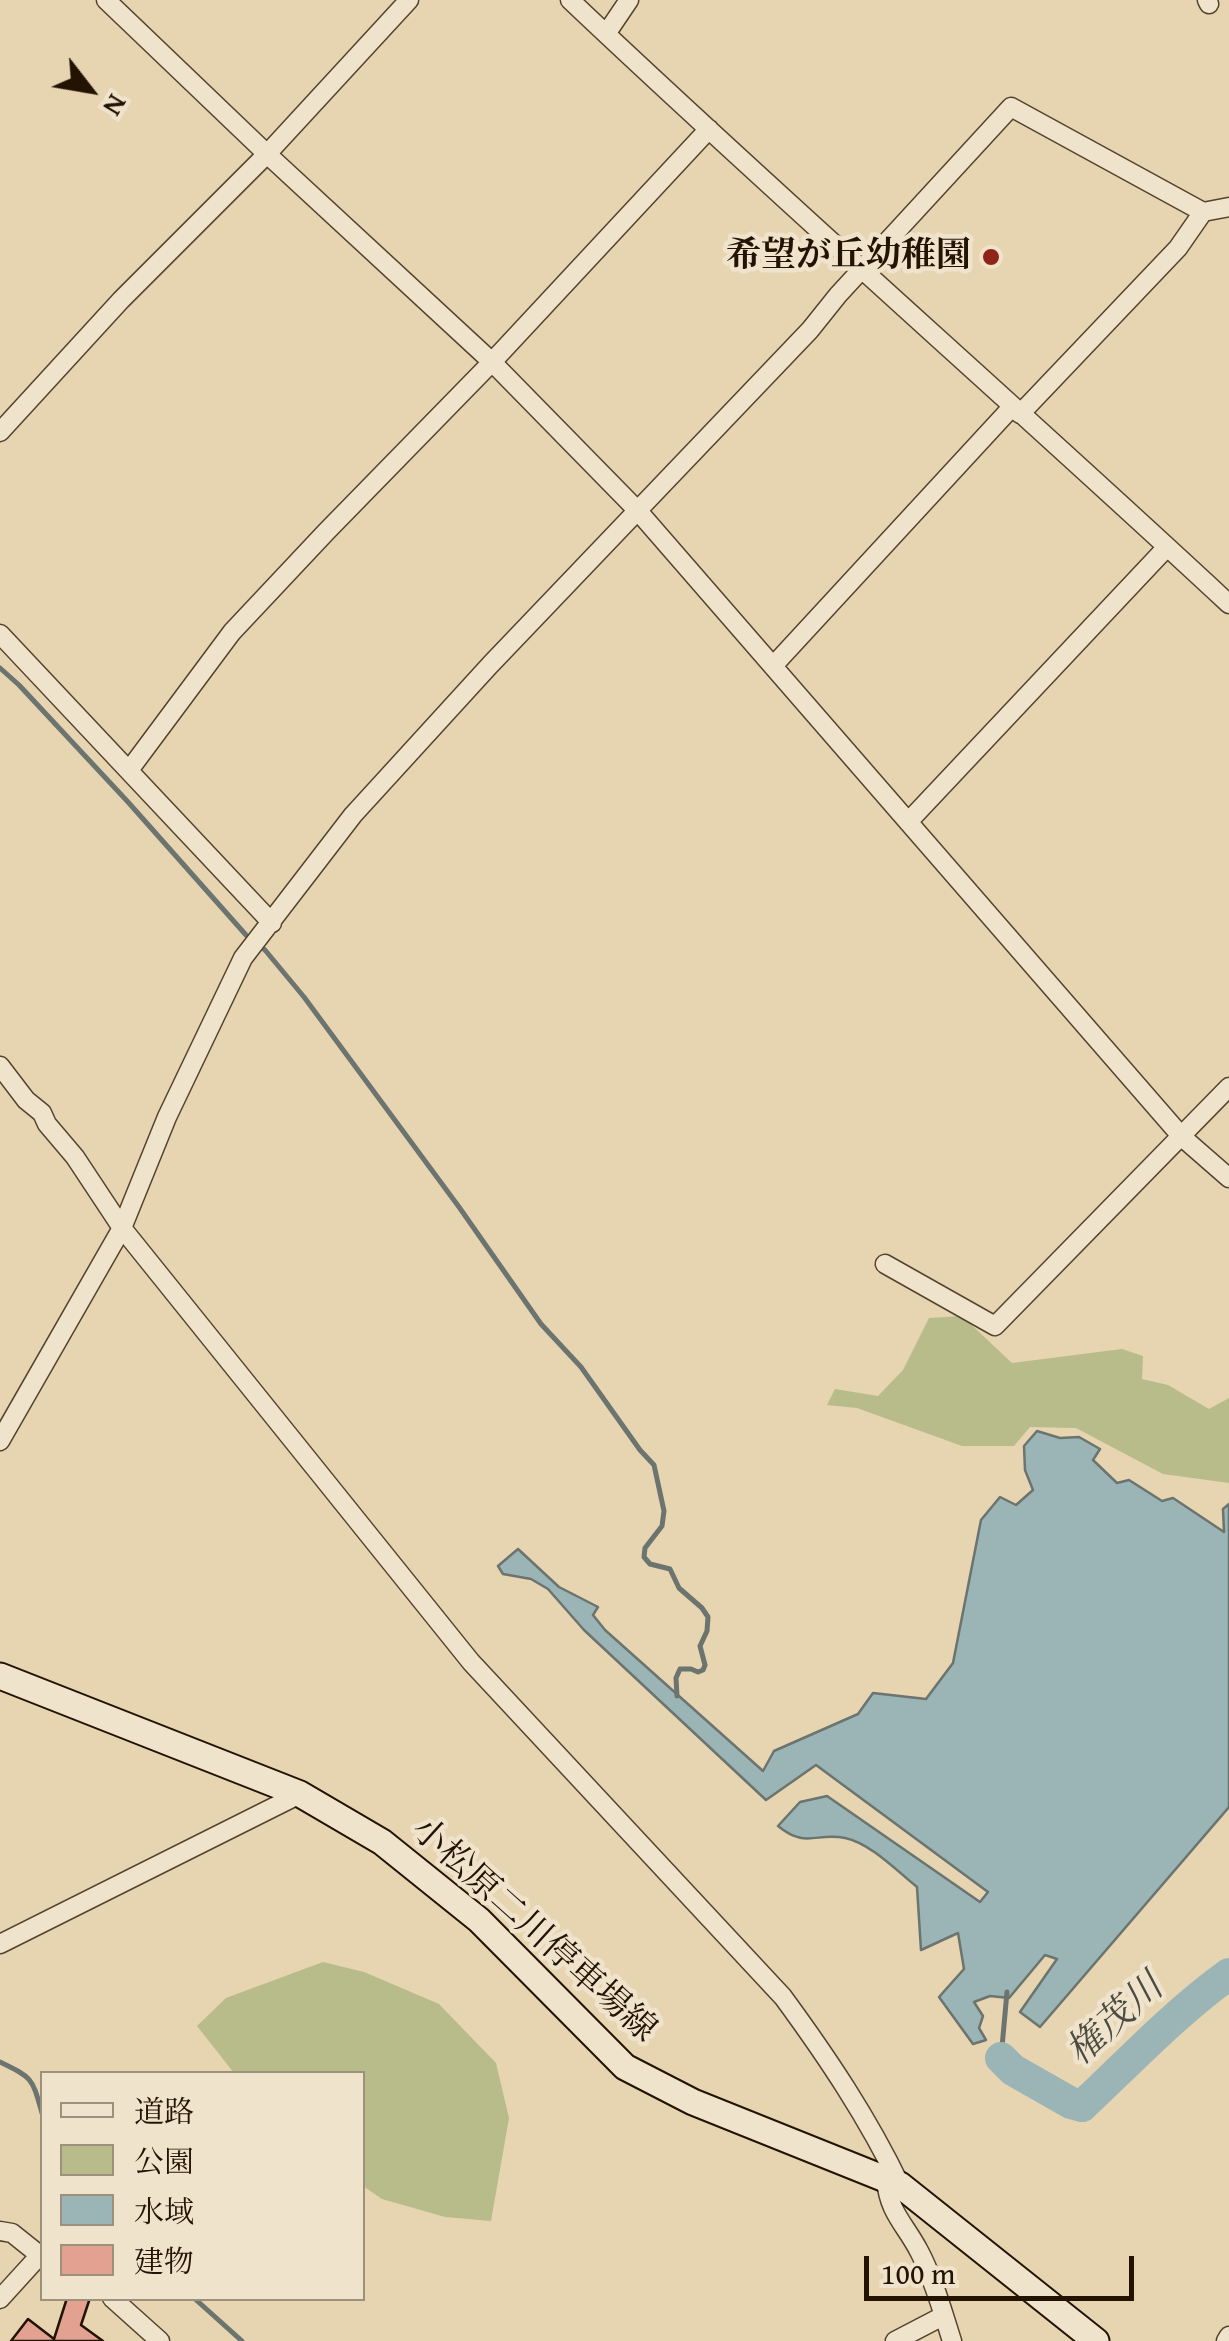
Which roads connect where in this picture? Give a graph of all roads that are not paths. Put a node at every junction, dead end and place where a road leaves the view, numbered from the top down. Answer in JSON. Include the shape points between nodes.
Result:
{"nodes":[{"id":1,"x":106,"y":0,"type":"edge"},
{"id":2,"x":409,"y":0,"type":"edge"},
{"id":3,"x":570,"y":0,"type":"edge"},
{"id":4,"x":629,"y":0,"type":"edge"},
{"id":5,"x":606,"y":34,"type":"junction"},
{"id":6,"x":709,"y":129,"type":"junction"},
{"id":7,"x":267,"y":154,"type":"junction"},
{"id":8,"x":1229,"y":207,"type":"edge"},
{"id":9,"x":1203,"y":212,"type":"junction"},
{"id":10,"x":862,"y":270,"type":"junction"},
{"id":11,"x":492,"y":362,"type":"junction"},
{"id":12,"x":1016,"y":410,"type":"junction"},
{"id":13,"x":0,"y":432,"type":"edge"},
{"id":14,"x":638,"y":511,"type":"junction"},
{"id":15,"x":1168,"y":547,"type":"junction"},
{"id":16,"x":1229,"y":604,"type":"edge"},
{"id":17,"x":0,"y":634,"type":"edge"},
{"id":18,"x":773,"y":666,"type":"junction"},
{"id":19,"x":130,"y":769,"type":"junction"},
{"id":20,"x":908,"y":822,"type":"junction"},
{"id":21,"x":268,"y":928,"type":"junction"},
{"id":22,"x":0,"y":1066,"type":"edge"},
{"id":23,"x":1229,"y":1086,"type":"edge"},
{"id":24,"x":1182,"y":1136,"type":"junction"},
{"id":25,"x":1229,"y":1178,"type":"edge"},
{"id":26,"x":122,"y":1228,"type":"junction"},
{"id":27,"x":886,"y":1264,"type":"dead end"},
{"id":28,"x":0,"y":1441,"type":"edge"},
{"id":29,"x":0,"y":1676,"type":"edge"},
{"id":30,"x":300,"y":1794,"type":"junction"},
{"id":31,"x":0,"y":1944,"type":"edge"},
{"id":32,"x":893,"y":2183,"type":"junction"},
{"id":33,"x":0,"y":2231,"type":"edge"},
{"id":34,"x":40,"y":2255,"type":"edge"},
{"id":35,"x":40,"y":2257,"type":"edge"},
{"id":36,"x":0,"y":2299,"type":"edge"},
{"id":37,"x":115,"y":2301,"type":"edge"},
{"id":38,"x":944,"y":2316,"type":"junction"},
{"id":39,"x":160,"y":2341,"type":"edge"},
{"id":40,"x":895,"y":2341,"type":"edge"},
{"id":41,"x":952,"y":2341,"type":"edge"},
{"id":42,"x":1096,"y":2341,"type":"edge"}],
"edges":[{"from":1,"to":7,"type":"street"},
{"from":2,"to":7,"type":"street"},
{"from":3,"to":5,"type":"street"},
{"from":4,"to":5,"type":"street"},
{"from":5,"to":6,"type":"street"},
{"from":6,"to":10,"type":"street"},
{"from":6,"to":11,"type":"street"},
{"from":7,"to":11,"type":"street"},
{"from":7,"to":13,"type":"street"},
{"from":8,"to":9,"type":"street"},
{"from":9,"to":10,"type":"street","via":[[1011,106]]},
{"from":9,"to":12,"type":"street","via":[[1178,248]]},
{"from":10,"to":12,"type":"street"},
{"from":10,"to":14,"type":"street"},
{"from":11,"to":14,"type":"street"},
{"from":11,"to":19,"type":"street","via":[[232,632]]},
{"from":12,"to":15,"type":"street"},
{"from":12,"to":18,"type":"street"},
{"from":14,"to":18,"type":"street"},
{"from":14,"to":21,"type":"street","via":[[353,815]]},
{"from":15,"to":16,"type":"street"},
{"from":15,"to":20,"type":"street"},
{"from":17,"to":19,"type":"street"},
{"from":18,"to":20,"type":"street"},
{"from":19,"to":21,"type":"street"},
{"from":20,"to":24,"type":"street"},
{"from":21,"to":26,"type":"street","via":[[243,958]]},
{"from":22,"to":26,"type":"street","via":[[75,1157]]},
{"from":23,"to":24,"type":"street"},
{"from":24,"to":25,"type":"street"},
{"from":24,"to":27,"type":"street","via":[[995,1326]]},
{"from":26,"to":28,"type":"street"},
{"from":26,"to":32,"type":"street","via":[[472,1662],[784,1997],[879,2142]]},
{"from":29,"to":30,"type":"main road","name":"小松原二川停車場線"},
{"from":30,"to":31,"type":"street"},
{"from":30,"to":32,"type":"main road","name":"小松原二川停車場線","via":[[382,1842],[479,1920],[626,2067],[694,2102]]},
{"from":32,"to":38,"type":"street","via":[[888,2198],[919,2251]]},
{"from":32,"to":42,"type":"main road","name":"小松原二川停車場線"},
{"from":33,"to":34,"type":"street","via":[[12,2232]]},
{"from":35,"to":36,"type":"street"},
{"from":37,"to":39,"type":"street"},
{"from":38,"to":40,"type":"street"},
{"from":38,"to":41,"type":"street"}]}
